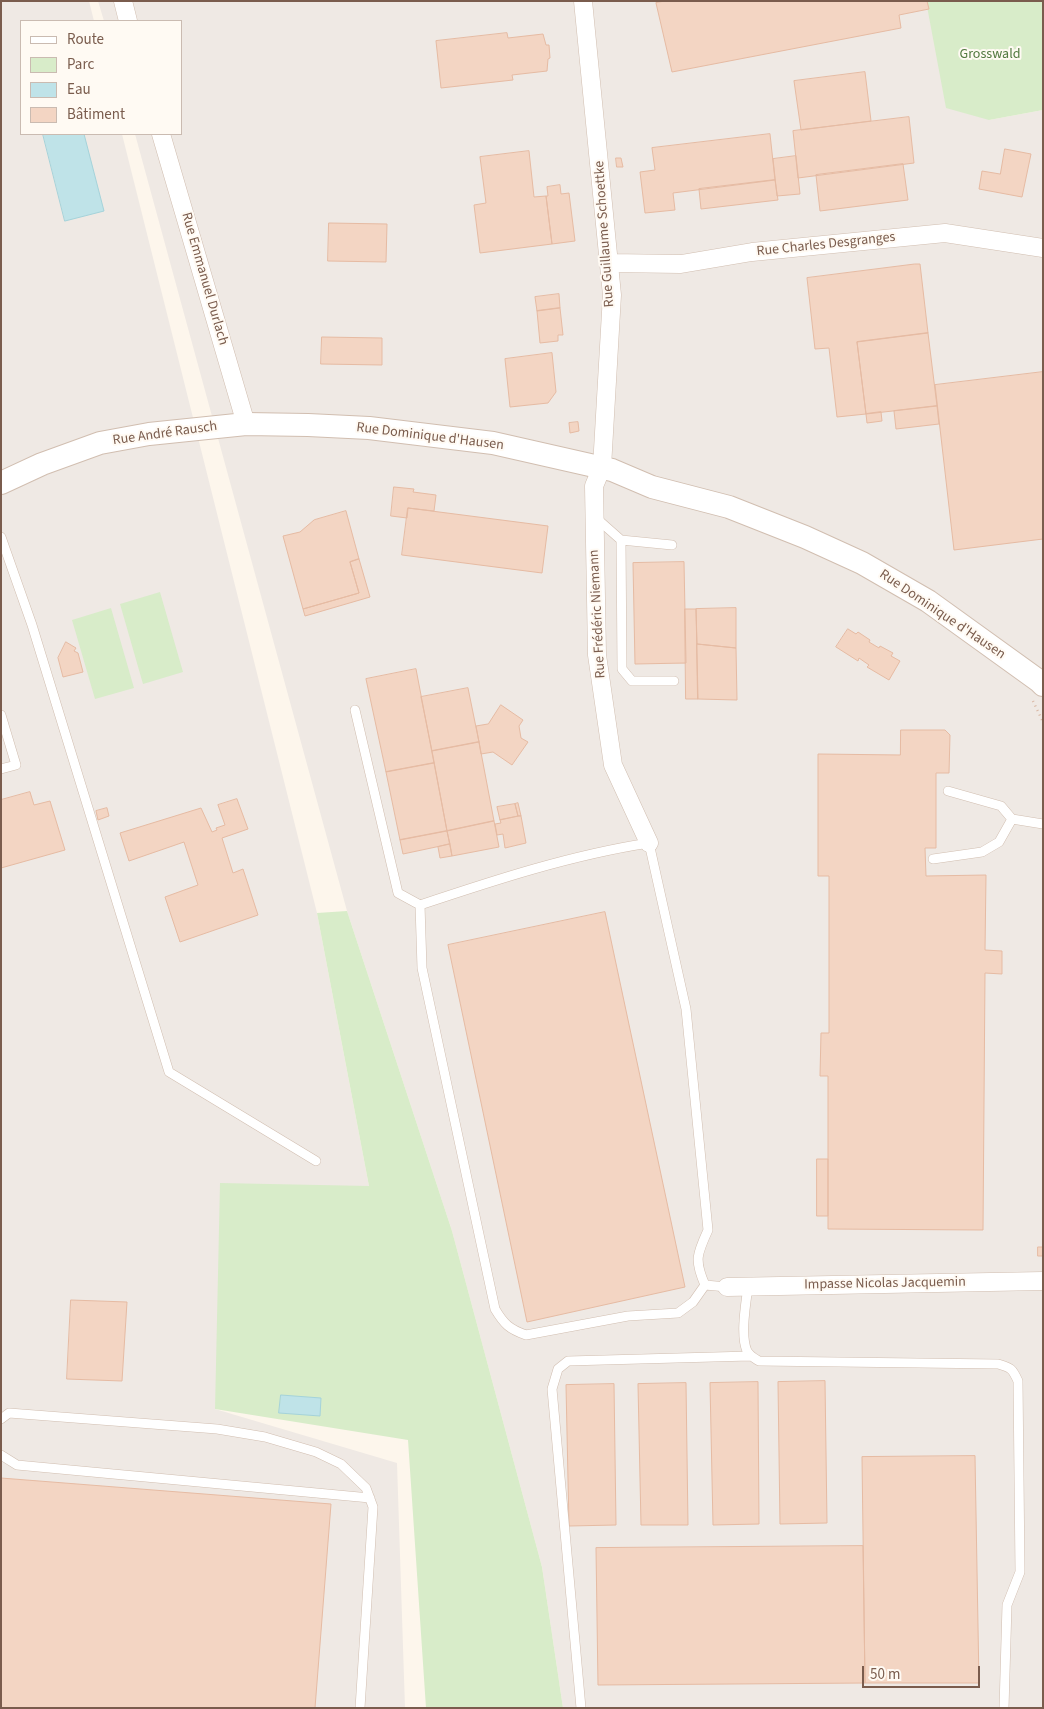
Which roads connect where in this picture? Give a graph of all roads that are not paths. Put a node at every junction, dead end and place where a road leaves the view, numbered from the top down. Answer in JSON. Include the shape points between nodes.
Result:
{"nodes":[{"id":1,"x":122,"y":1,"type":"edge"},
{"id":2,"x":583,"y":1,"type":"edge"},
{"id":3,"x":128,"y":20,"type":"edge"},
{"id":4,"x":161,"y":135,"type":"edge"},
{"id":5,"x":1043,"y":248,"type":"edge"},
{"id":6,"x":609,"y":263,"type":"junction"},
{"id":7,"x":246,"y":424,"type":"junction"},
{"id":8,"x":607,"y":469,"type":"junction"},
{"id":9,"x":1,"y":483,"type":"edge"},
{"id":10,"x":594,"y":517,"type":"junction"},
{"id":11,"x":1,"y":537,"type":"edge"},
{"id":12,"x":620,"y":540,"type":"junction"},
{"id":13,"x":672,"y":545,"type":"dead end"},
{"id":14,"x":1043,"y":665,"type":"edge"},
{"id":15,"x":674,"y":682,"type":"dead end"},
{"id":16,"x":1038,"y":693,"type":"edge"},
{"id":17,"x":355,"y":710,"type":"dead end"},
{"id":18,"x":1,"y":715,"type":"edge"},
{"id":19,"x":1,"y":769,"type":"edge"},
{"id":20,"x":948,"y":792,"type":"dead end"},
{"id":21,"x":1012,"y":818,"type":"junction"},
{"id":22,"x":1043,"y":824,"type":"edge"},
{"id":23,"x":649,"y":843,"type":"junction"},
{"id":24,"x":933,"y":858,"type":"dead end"},
{"id":25,"x":420,"y":905,"type":"junction"},
{"id":26,"x":316,"y":1161,"type":"dead end"},
{"id":27,"x":1043,"y":1281,"type":"edge"},
{"id":28,"x":705,"y":1285,"type":"junction"},
{"id":29,"x":748,"y":1286,"type":"junction"},
{"id":30,"x":727,"y":1287,"type":"joint"},
{"id":31,"x":750,"y":1356,"type":"junction"},
{"id":32,"x":1,"y":1419,"type":"edge"},
{"id":33,"x":1,"y":1455,"type":"edge"},
{"id":34,"x":370,"y":1498,"type":"junction"},
{"id":35,"x":360,"y":1708,"type":"edge"},
{"id":36,"x":581,"y":1708,"type":"edge"},
{"id":37,"x":1004,"y":1708,"type":"edge"}],
"edges":[{"from":1,"to":3,"type":"street"},
{"from":2,"to":6,"type":"street","name":"Rue Guillaume Schoettke"},
{"from":4,"to":7,"type":"street","name":"Rue Emmanuel Durlach"},
{"from":5,"to":6,"type":"street","name":"Rue Charles Desgranges","via":[[945,233],[752,252],[681,264]]},
{"from":6,"to":8,"type":"street","name":"Rue Guillaume Schoettke","via":[[612,295]]},
{"from":7,"to":8,"type":"street","name":"Rue Dominique d'Hausen","via":[[419,433],[493,443]]},
{"from":7,"to":9,"type":"street","name":"Rue André Rausch","via":[[149,434],[100,443]]},
{"from":8,"to":10,"type":"street","name":"Rue Frédéric Niemann","via":[[594,486]]},
{"from":8,"to":14,"type":"street","name":"Rue Dominique d'Hausen","via":[[648,473],[768,508],[823,529],[911,574]]},
{"from":8,"to":16,"type":"street","name":"Rue Dominique d'Hausen","via":[[652,487],[729,507],[862,562],[928,602],[1039,681]]},
{"from":10,"to":12,"type":"lane"},
{"from":10,"to":23,"type":"street","name":"Rue Frédéric Niemann","via":[[597,655],[613,765]]},
{"from":11,"to":26,"type":"lane","via":[[35,635],[169,1072]]},
{"from":12,"to":13,"type":"lane"},
{"from":12,"to":15,"type":"lane","via":[[622,668],[632,681]]},
{"from":17,"to":25,"type":"lane","via":[[398,893]]},
{"from":18,"to":19,"type":"lane","via":[[16,765]]},
{"from":20,"to":21,"type":"lane","via":[[1001,806]]},
{"from":21,"to":22,"type":"lane"},
{"from":21,"to":24,"type":"lane","via":[[999,842],[982,852]]},
{"from":23,"to":25,"type":"lane","via":[[614,848],[495,880]]},
{"from":23,"to":28,"type":"lane","via":[[686,1009],[708,1230],[698,1252],[698,1269]]},
{"from":25,"to":28,"type":"lane","via":[[422,968],[494,1309],[504,1324],[526,1335],[628,1316],[678,1313],[693,1302]]},
{"from":27,"to":29,"type":"street","name":"Impasse Nicolas Jacquemin"},
{"from":28,"to":30,"type":"lane"},
{"from":29,"to":30,"type":"street","name":"Impasse Nicolas Jacquemin"},
{"from":29,"to":31,"type":"lane","via":[[744,1331]]},
{"from":31,"to":36,"type":"lane","via":[[568,1361],[558,1369],[552,1389]]},
{"from":31,"to":37,"type":"lane","via":[[759,1362],[998,1364],[1013,1370],[1018,1381],[1020,1572],[1007,1605]]},
{"from":32,"to":34,"type":"lane","via":[[9,1413],[217,1429],[265,1438],[316,1452],[341,1464],[366,1488]]},
{"from":33,"to":34,"type":"lane","via":[[17,1465]]},
{"from":34,"to":35,"type":"lane","via":[[373,1507]]}]}
